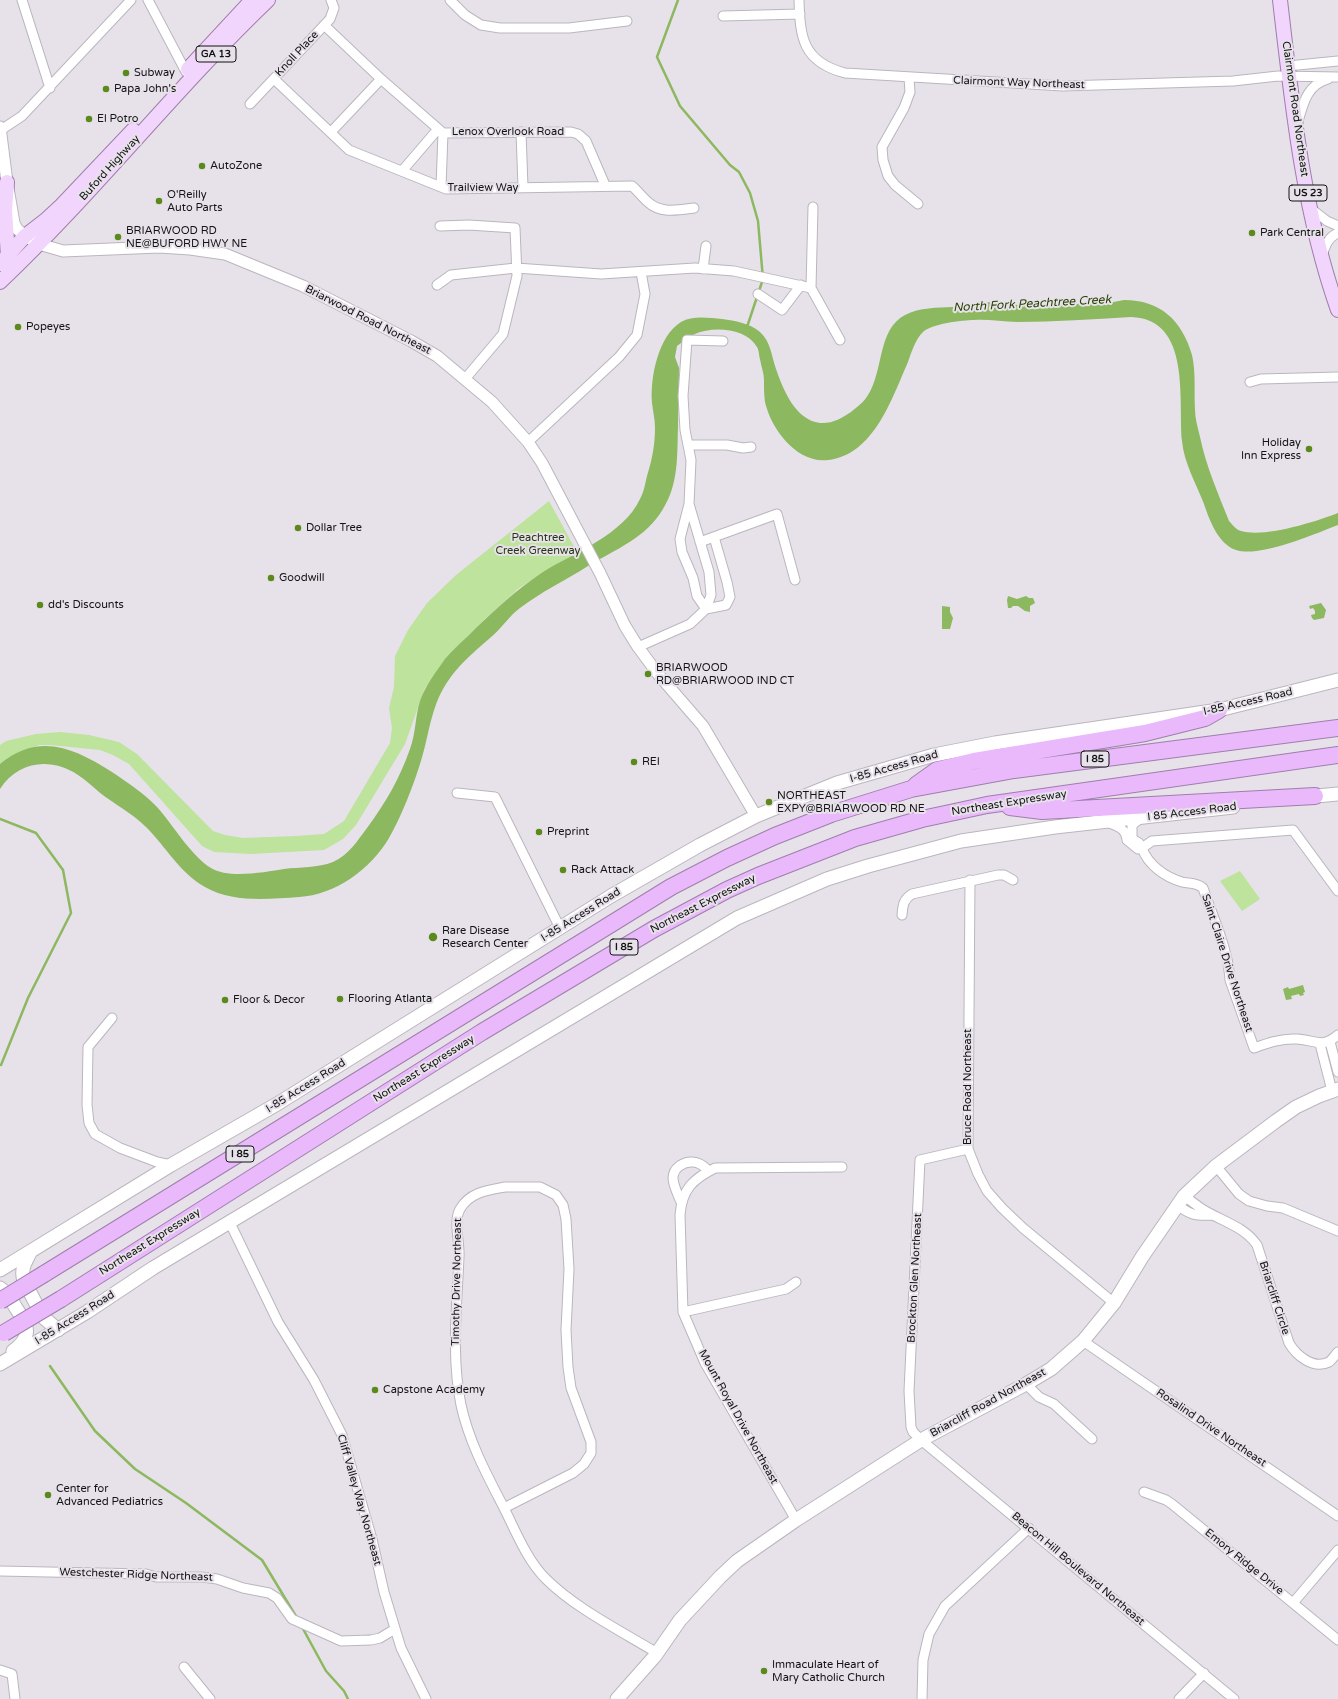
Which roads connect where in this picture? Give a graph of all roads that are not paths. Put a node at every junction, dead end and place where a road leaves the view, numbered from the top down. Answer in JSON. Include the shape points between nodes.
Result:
{"nodes":[{"id":1,"x":22,"y":0,"type":"edge"},
{"id":2,"x":131,"y":0,"type":"edge"},
{"id":3,"x":148,"y":0,"type":"edge"},
{"id":4,"x":268,"y":0,"type":"edge"},
{"id":5,"x":331,"y":0,"type":"edge"},
{"id":6,"x":450,"y":0,"type":"edge"},
{"id":7,"x":799,"y":0,"type":"edge"},
{"id":8,"x":1280,"y":0,"type":"edge"},
{"id":9,"x":249,"y":1,"type":"edge"},
{"id":10,"x":800,"y":14,"type":"junction"},
{"id":11,"x":723,"y":16,"type":"dead end"},
{"id":12,"x":627,"y":21,"type":"dead end"},
{"id":13,"x":324,"y":25,"type":"junction"},
{"id":14,"x":1338,"y":62,"type":"edge"},
{"id":15,"x":186,"y":72,"type":"junction"},
{"id":16,"x":1289,"y":72,"type":"junction"},
{"id":17,"x":1338,"y":77,"type":"edge"},
{"id":18,"x":909,"y":78,"type":"junction"},
{"id":19,"x":274,"y":79,"type":"junction"},
{"id":20,"x":381,"y":79,"type":"junction"},
{"id":21,"x":50,"y":88,"type":"junction"},
{"id":22,"x":250,"y":104,"type":"dead end"},
{"id":23,"x":1297,"y":126,"type":"junction"},
{"id":24,"x":0,"y":128,"type":"edge"},
{"id":25,"x":441,"y":131,"type":"junction"},
{"id":26,"x":331,"y":132,"type":"junction"},
{"id":27,"x":521,"y":132,"type":"junction"},
{"id":28,"x":402,"y":171,"type":"junction"},
{"id":29,"x":7,"y":182,"type":"junction"},
{"id":30,"x":605,"y":185,"type":"junction"},
{"id":31,"x":441,"y":187,"type":"junction"},
{"id":32,"x":523,"y":187,"type":"junction"},
{"id":33,"x":918,"y":204,"type":"dead end"},
{"id":34,"x":813,"y":207,"type":"dead end"},
{"id":35,"x":694,"y":208,"type":"dead end"},
{"id":36,"x":1310,"y":208,"type":"junction"},
{"id":37,"x":440,"y":226,"type":"dead end"},
{"id":38,"x":1338,"y":226,"type":"edge"},
{"id":39,"x":1338,"y":233,"type":"edge"},
{"id":40,"x":25,"y":236,"type":"junction"},
{"id":41,"x":39,"y":244,"type":"junction"},
{"id":42,"x":706,"y":246,"type":"dead end"},
{"id":43,"x":1322,"y":257,"type":"junction"},
{"id":44,"x":4,"y":260,"type":"edge"},
{"id":45,"x":516,"y":268,"type":"junction"},
{"id":46,"x":703,"y":269,"type":"junction"},
{"id":47,"x":641,"y":272,"type":"junction"},
{"id":48,"x":0,"y":282,"type":"edge"},
{"id":49,"x":437,"y":285,"type":"dead end"},
{"id":50,"x":801,"y":285,"type":"junction"},
{"id":51,"x":811,"y":288,"type":"junction"},
{"id":52,"x":758,"y":294,"type":"dead end"},
{"id":53,"x":1338,"y":310,"type":"edge"},
{"id":54,"x":840,"y":340,"type":"dead end"},
{"id":55,"x":723,"y":341,"type":"dead end"},
{"id":56,"x":1338,"y":377,"type":"edge"},
{"id":57,"x":465,"y":379,"type":"junction"},
{"id":58,"x":1250,"y":382,"type":"dead end"},
{"id":59,"x":528,"y":442,"type":"junction"},
{"id":60,"x":688,"y":445,"type":"junction"},
{"id":61,"x":751,"y":447,"type":"dead end"},
{"id":62,"x":689,"y":504,"type":"junction"},
{"id":63,"x":714,"y":537,"type":"junction"},
{"id":64,"x":700,"y":542,"type":"junction"},
{"id":65,"x":795,"y":580,"type":"dead end"},
{"id":66,"x":706,"y":609,"type":"junction"},
{"id":67,"x":638,"y":646,"type":"junction"},
{"id":68,"x":1338,"y":680,"type":"edge"},
{"id":69,"x":1219,"y":710,"type":"junction"},
{"id":70,"x":1338,"y":728,"type":"edge"},
{"id":71,"x":1338,"y":755,"type":"edge"},
{"id":72,"x":911,"y":789,"type":"junction"},
{"id":73,"x":457,"y":794,"type":"dead end"},
{"id":74,"x":1338,"y":794,"type":"edge"},
{"id":75,"x":1315,"y":796,"type":"junction"},
{"id":76,"x":987,"y":805,"type":"junction"},
{"id":77,"x":756,"y":816,"type":"junction"},
{"id":78,"x":1142,"y":818,"type":"junction"},
{"id":79,"x":1104,"y":822,"type":"junction"},
{"id":80,"x":1069,"y":826,"type":"joint"},
{"id":81,"x":1129,"y":834,"type":"junction"},
{"id":82,"x":1142,"y":848,"type":"junction"},
{"id":83,"x":970,"y":880,"type":"junction"},
{"id":84,"x":1013,"y":880,"type":"dead end"},
{"id":85,"x":1338,"y":891,"type":"edge"},
{"id":86,"x":902,"y":915,"type":"dead end"},
{"id":87,"x":560,"y":928,"type":"junction"},
{"id":88,"x":112,"y":1018,"type":"dead end"},
{"id":89,"x":1338,"y":1035,"type":"edge"},
{"id":90,"x":1330,"y":1042,"type":"junction"},
{"id":91,"x":1320,"y":1044,"type":"junction"},
{"id":92,"x":1334,"y":1058,"type":"junction"},
{"id":93,"x":1324,"y":1061,"type":"junction"},
{"id":94,"x":1338,"y":1072,"type":"edge"},
{"id":95,"x":1335,"y":1090,"type":"edge"},
{"id":96,"x":968,"y":1149,"type":"junction"},
{"id":97,"x":171,"y":1165,"type":"junction"},
{"id":98,"x":1216,"y":1166,"type":"junction"},
{"id":99,"x":842,"y":1167,"type":"dead end"},
{"id":100,"x":709,"y":1171,"type":"junction"},
{"id":101,"x":1180,"y":1201,"type":"junction"},
{"id":102,"x":681,"y":1202,"type":"junction"},
{"id":103,"x":230,"y":1223,"type":"junction"},
{"id":104,"x":1338,"y":1231,"type":"edge"},
{"id":105,"x":31,"y":1251,"type":"junction"},
{"id":106,"x":0,"y":1270,"type":"edge"},
{"id":107,"x":796,"y":1282,"type":"dead end"},
{"id":108,"x":0,"y":1288,"type":"edge"},
{"id":109,"x":0,"y":1301,"type":"edge"},
{"id":110,"x":1114,"y":1303,"type":"junction"},
{"id":111,"x":87,"y":1312,"type":"junction"},
{"id":112,"x":683,"y":1312,"type":"junction"},
{"id":113,"x":43,"y":1317,"type":"junction"},
{"id":114,"x":58,"y":1330,"type":"junction"},
{"id":115,"x":2,"y":1334,"type":"edge"},
{"id":116,"x":1083,"y":1341,"type":"junction"},
{"id":117,"x":1338,"y":1352,"type":"edge"},
{"id":118,"x":0,"y":1360,"type":"edge"},
{"id":119,"x":0,"y":1364,"type":"edge"},
{"id":120,"x":1026,"y":1384,"type":"junction"},
{"id":121,"x":1092,"y":1439,"type":"dead end"},
{"id":122,"x":921,"y":1440,"type":"junction"},
{"id":123,"x":1144,"y":1492,"type":"dead end"},
{"id":124,"x":504,"y":1508,"type":"junction"},
{"id":125,"x":1338,"y":1516,"type":"edge"},
{"id":126,"x":796,"y":1520,"type":"junction"},
{"id":127,"x":1029,"y":1528,"type":"junction"},
{"id":128,"x":1338,"y":1550,"type":"edge"},
{"id":129,"x":0,"y":1570,"type":"edge"},
{"id":130,"x":1293,"y":1603,"type":"junction"},
{"id":131,"x":395,"y":1629,"type":"junction"},
{"id":132,"x":1338,"y":1640,"type":"edge"},
{"id":133,"x":656,"y":1653,"type":"junction"},
{"id":134,"x":184,"y":1667,"type":"dead end"},
{"id":135,"x":0,"y":1670,"type":"edge"},
{"id":136,"x":1204,"y":1673,"type":"junction"},
{"id":137,"x":15,"y":1699,"type":"edge"},
{"id":138,"x":210,"y":1699,"type":"edge"},
{"id":139,"x":426,"y":1699,"type":"edge"},
{"id":140,"x":617,"y":1699,"type":"edge"},
{"id":141,"x":922,"y":1699,"type":"edge"},
{"id":142,"x":1179,"y":1699,"type":"edge"},
{"id":143,"x":1234,"y":1699,"type":"edge"}],
"edges":[{"from":1,"to":21,"type":"street"},
{"from":2,"to":21,"type":"street"},
{"from":3,"to":15,"type":"street"},
{"from":4,"to":41,"type":"main road","name":"Buford Highway","number":"GA 13"},
{"from":5,"to":13,"type":"street","name":"Knoll Place","via":[[334,8],[330,19]]},
{"from":6,"to":12,"type":"street","via":[[465,15],[481,25],[500,28],[569,28]]},
{"from":7,"to":10,"type":"street","name":"Clairmont Way Northeast"},
{"from":8,"to":16,"type":"main road","name":"Clairmont Road Northeast","number":"US 23"},
{"from":9,"to":15,"type":"main road","name":"Buford Highway","number":"GA 13"},
{"from":10,"to":11,"type":"street"},
{"from":10,"to":18,"type":"street","name":"Clairmont Way Northeast","via":[[805,45],[816,59],[830,69],[845,73]]},
{"from":13,"to":19,"type":"street","name":"Knoll Place"},
{"from":13,"to":20,"type":"street","name":"Lenox Overlook Road"},
{"from":14,"to":16,"type":"street"},
{"from":15,"to":40,"type":"main road","name":"Buford Highway","number":"GA 13","via":[[60,207]]},
{"from":16,"to":17,"type":"street"},
{"from":16,"to":18,"type":"street","name":"Clairmont Way Northeast","via":[[1278,76],[1233,82],[1063,86]]},
{"from":16,"to":23,"type":"main road","name":"Clairmont Road Northeast","number":"US 23"},
{"from":17,"to":23,"type":"street","via":[[1318,83],[1310,90]]},
{"from":18,"to":33,"type":"street","via":[[910,92],[904,108],[882,147],[888,176]]},
{"from":19,"to":22,"type":"street","name":"Knoll Place"},
{"from":19,"to":26,"type":"street","name":"Trailview Way"},
{"from":20,"to":25,"type":"street","name":"Lenox Overlook Road"},
{"from":20,"to":26,"type":"street"},
{"from":21,"to":24,"type":"street","via":[[22,116]]},
{"from":23,"to":36,"type":"main road","name":"Clairmont Road Northeast","number":"US 23"},
{"from":24,"to":29,"type":"street","name":"Briarwood Road Northeast"},
{"from":25,"to":27,"type":"street","name":"Lenox Overlook Road"},
{"from":25,"to":28,"type":"street"},
{"from":25,"to":31,"type":"street"},
{"from":26,"to":28,"type":"street","name":"Trailview Way","via":[[349,150]]},
{"from":27,"to":30,"type":"street","name":"Lenox Overlook Road","via":[[578,134],[586,141]]},
{"from":27,"to":32,"type":"street"},
{"from":28,"to":31,"type":"street","name":"Trailview Way"},
{"from":29,"to":40,"type":"street","name":"Briarwood Road Northeast","via":[[14,223]]},
{"from":29,"to":44,"type":"main road"},
{"from":30,"to":32,"type":"street","name":"Trailview Way"},
{"from":30,"to":35,"type":"street","name":"Trailview Way","via":[[632,186],[656,208]]},
{"from":31,"to":32,"type":"street","name":"Trailview Way"},
{"from":34,"to":51,"type":"street"},
{"from":36,"to":38,"type":"street"},
{"from":36,"to":43,"type":"main road","name":"Clairmont Road Northeast","number":"US 23"},
{"from":37,"to":45,"type":"street","via":[[515,228]]},
{"from":39,"to":43,"type":"street","via":[[1327,242]]},
{"from":40,"to":41,"type":"street","name":"Briarwood Road Northeast"},
{"from":40,"to":44,"type":"main road","name":"Buford Highway","number":"GA 13"},
{"from":41,"to":48,"type":"main road","name":"Buford Highway","number":"GA 13"},
{"from":41,"to":57,"type":"street","name":"Briarwood Road Northeast","via":[[63,251],[159,247],[224,254],[302,286],[411,341],[437,356]]},
{"from":42,"to":46,"type":"street"},
{"from":43,"to":53,"type":"main road","name":"Clairmont Road Northeast","number":"US 23"},
{"from":45,"to":47,"type":"street","via":[[601,274]]},
{"from":45,"to":49,"type":"street","via":[[451,275]]},
{"from":45,"to":57,"type":"street","via":[[517,276],[503,334]]},
{"from":46,"to":47,"type":"street"},
{"from":46,"to":50,"type":"street","via":[[734,271]]},
{"from":47,"to":59,"type":"street","via":[[645,294],[637,335],[614,362]]},
{"from":50,"to":51,"type":"street"},
{"from":50,"to":52,"type":"street","via":[[782,310]]},
{"from":51,"to":54,"type":"street"},
{"from":55,"to":60,"type":"street","via":[[686,340],[683,396]]},
{"from":56,"to":58,"type":"street","via":[[1261,379]]},
{"from":57,"to":59,"type":"street","name":"Briarwood Road Northeast","via":[[498,408]]},
{"from":59,"to":67,"type":"street","name":"Briarwood Road Northeast","via":[[568,510],[625,626]]},
{"from":60,"to":61,"type":"street"},
{"from":60,"to":62,"type":"street","via":[[691,460]]},
{"from":62,"to":64,"type":"street"},
{"from":62,"to":66,"type":"street","via":[[680,539],[682,552],[693,578],[697,596]]},
{"from":63,"to":64,"type":"street"},
{"from":63,"to":65,"type":"street","via":[[777,514]]},
{"from":63,"to":66,"type":"street","via":[[730,597],[726,605]]},
{"from":64,"to":66,"type":"street","via":[[709,572],[711,595]]},
{"from":66,"to":67,"type":"street","via":[[690,624]]},
{"from":67,"to":77,"type":"street","name":"Briarwood Road Northeast","via":[[658,674],[703,726]]},
{"from":68,"to":69,"type":"main road","name":"I-85 Access Road"},
{"from":69,"to":72,"type":"highway","via":[[1205,718],[1145,733],[974,761],[937,770]]},
{"from":69,"to":77,"type":"main road","name":"I-85 Access Road","via":[[995,743],[934,755],[837,783]]},
{"from":70,"to":72,"type":"highway","number":"I 85","via":[[1014,770]]},
{"from":71,"to":76,"type":"highway","name":"Northeast Expressway","number":"I 85"},
{"from":72,"to":109,"type":"highway","number":"I 85","bridge":true,"via":[[832,814],[775,836],[726,858],[672,887]]},
{"from":73,"to":87,"type":"street","via":[[494,797]]},
{"from":74,"to":75,"type":"main road"},
{"from":75,"to":76,"type":"highway","via":[[1042,811]]},
{"from":75,"to":78,"type":"main road","name":"I 85 Access Road"},
{"from":76,"to":115,"type":"highway","name":"Northeast Expressway","number":"I 85","bridge":true,"via":[[922,819],[855,838],[792,861],[713,897],[654,929],[482,1032]]},
{"from":77,"to":87,"type":"main road","name":"I-85 Access Road","via":[[700,844]]},
{"from":78,"to":79,"type":"main road","name":"I 85 Access Road"},
{"from":78,"to":81,"type":"street","via":[[1132,825]]},
{"from":79,"to":80,"type":"main road","name":"I 85 Access Road"},
{"from":79,"to":81,"type":"street","name":"Saint Claire Drive Northeast","via":[[1120,826]]},
{"from":80,"to":103,"type":"main road","name":"I-85 Access Road","via":[[961,841],[868,866],[827,879],[737,918]]},
{"from":81,"to":82,"type":"street","name":"Saint Claire Drive Northeast","via":[[1127,840],[1138,849]]},
{"from":82,"to":85,"type":"street","via":[[1152,841],[1293,830]]},
{"from":82,"to":91,"type":"street","name":"Saint Claire Drive Northeast","via":[[1145,858],[1165,875],[1184,882],[1197,883],[1203,888],[1223,944],[1230,980],[1254,1048],[1278,1040],[1297,1039]]},
{"from":83,"to":84,"type":"street","via":[[998,875]]},
{"from":83,"to":86,"type":"street","via":[[912,894],[903,903]]},
{"from":83,"to":96,"type":"street","name":"Bruce Road Northeast"},
{"from":87,"to":97,"type":"main road","name":"I-85 Access Road","via":[[278,1104]]},
{"from":88,"to":97,"type":"street","via":[[88,1047],[89,1123],[95,1134],[120,1148]]},
{"from":89,"to":90,"type":"street","name":"Saint Claire Drive Northeast"},
{"from":90,"to":91,"type":"street","name":"Saint Claire Drive Northeast"},
{"from":90,"to":92,"type":"street"},
{"from":91,"to":93,"type":"street"},
{"from":92,"to":93,"type":"street"},
{"from":92,"to":94,"type":"street"},
{"from":93,"to":95,"type":"street"},
{"from":95,"to":98,"type":"main road","name":"Briarcliff Road Northeast","via":[[1296,1107]]},
{"from":96,"to":110,"type":"street","name":"Bruce Road Northeast","via":[[987,1191],[1002,1208]]},
{"from":96,"to":122,"type":"street","name":"Brockton Glen Northeast","via":[[920,1160],[909,1391],[911,1427]]},
{"from":97,"to":105,"type":"main road","name":"I-85 Access Road"},
{"from":98,"to":101,"type":"main road","name":"Briarcliff Road Northeast"},
{"from":98,"to":104,"type":"street","via":[[1239,1194],[1249,1201],[1284,1208]]},
{"from":99,"to":100,"type":"street","name":"Mount Royal Drive Northeast","via":[[733,1167]]},
{"from":100,"to":102,"type":"street","name":"Mount Royal Drive Northeast","via":[[697,1177]]},
{"from":100,"to":102,"type":"street","via":[[694,1162],[675,1169],[673,1177]]},
{"from":101,"to":110,"type":"main road","name":"Briarcliff Road Northeast"},
{"from":101,"to":117,"type":"street","name":"Briarcliff Circle","via":[[1188,1214],[1214,1215],[1251,1237],[1257,1245],[1289,1343],[1295,1353],[1315,1364],[1329,1362]]},
{"from":102,"to":112,"type":"street","name":"Mount Royal Drive Northeast"},
{"from":103,"to":111,"type":"main road","name":"I-85 Access Road","via":[[147,1272]]},
{"from":103,"to":131,"type":"street","name":"Cliff Valley Way Northeast","via":[[278,1322],[314,1380],[342,1435]]},
{"from":105,"to":106,"type":"main road","name":"I-85 Access Road"},
{"from":105,"to":113,"type":"main road","via":[[22,1268],[22,1275]]},
{"from":107,"to":112,"type":"street","via":[[786,1289]]},
{"from":108,"to":118,"type":"main road","via":[[6,1292],[26,1323],[27,1330],[25,1340],[20,1346]]},
{"from":110,"to":116,"type":"main road","name":"Briarcliff Road Northeast"},
{"from":111,"to":113,"type":"main road","via":[[61,1320]]},
{"from":111,"to":114,"type":"main road","name":"I-85 Access Road"},
{"from":112,"to":126,"type":"street","name":"Mount Royal Drive Northeast","via":[[705,1363]]},
{"from":113,"to":114,"type":"main road"},
{"from":114,"to":119,"type":"main road","name":"I-85 Access Road"},
{"from":116,"to":120,"type":"main road","name":"Briarcliff Road Northeast","via":[[1050,1369]]},
{"from":116,"to":125,"type":"street","name":"Rosalind Drive Northeast"},
{"from":120,"to":121,"type":"street","via":[[1040,1397],[1054,1404]]},
{"from":120,"to":122,"type":"main road","name":"Briarcliff Road Northeast"},
{"from":122,"to":126,"type":"main road","name":"Briarcliff Road Northeast"},
{"from":122,"to":127,"type":"street","name":"Beacon Hill Boulevard Northeast"},
{"from":123,"to":130,"type":"street","name":"Emory Ridge Drive","via":[[1172,1504]]},
{"from":124,"to":124,"type":"street","name":"Timothy Drive Northeast","via":[[477,1454],[461,1405],[456,1369],[460,1253],[457,1223],[460,1210],[468,1198],[482,1191],[505,1186],[540,1187],[556,1195],[564,1205],[569,1268],[566,1330],[568,1367],[571,1388],[591,1442],[591,1453],[584,1464],[573,1473]]},
{"from":124,"to":133,"type":"street","name":"Timothy Drive Northeast","via":[[527,1554],[546,1579],[584,1609]]},
{"from":126,"to":133,"type":"main road","name":"Briarcliff Road Northeast","via":[[737,1561],[720,1577],[680,1620]]},
{"from":127,"to":136,"type":"street","name":"Beacon Hill Boulevard Northeast"},
{"from":127,"to":141,"type":"street","via":[[945,1606],[930,1634],[923,1660]]},
{"from":128,"to":130,"type":"street"},
{"from":129,"to":131,"type":"street","name":"Westchester Ridge Northeast","via":[[146,1574],[156,1577],[217,1579],[269,1593],[277,1598],[292,1619],[341,1641],[375,1639]]},
{"from":130,"to":132,"type":"street","name":"Emory Ridge Drive"},
{"from":131,"to":139,"type":"street","name":"Cliff Valley Way Northeast","via":[[401,1648]]},
{"from":133,"to":140,"type":"main road","name":"Briarcliff Road Northeast"},
{"from":134,"to":138,"type":"street"},
{"from":135,"to":137,"type":"street","via":[[12,1674]]},
{"from":136,"to":142,"type":"street"},
{"from":136,"to":143,"type":"street","name":"Beacon Hill Boulevard Northeast"}]}
